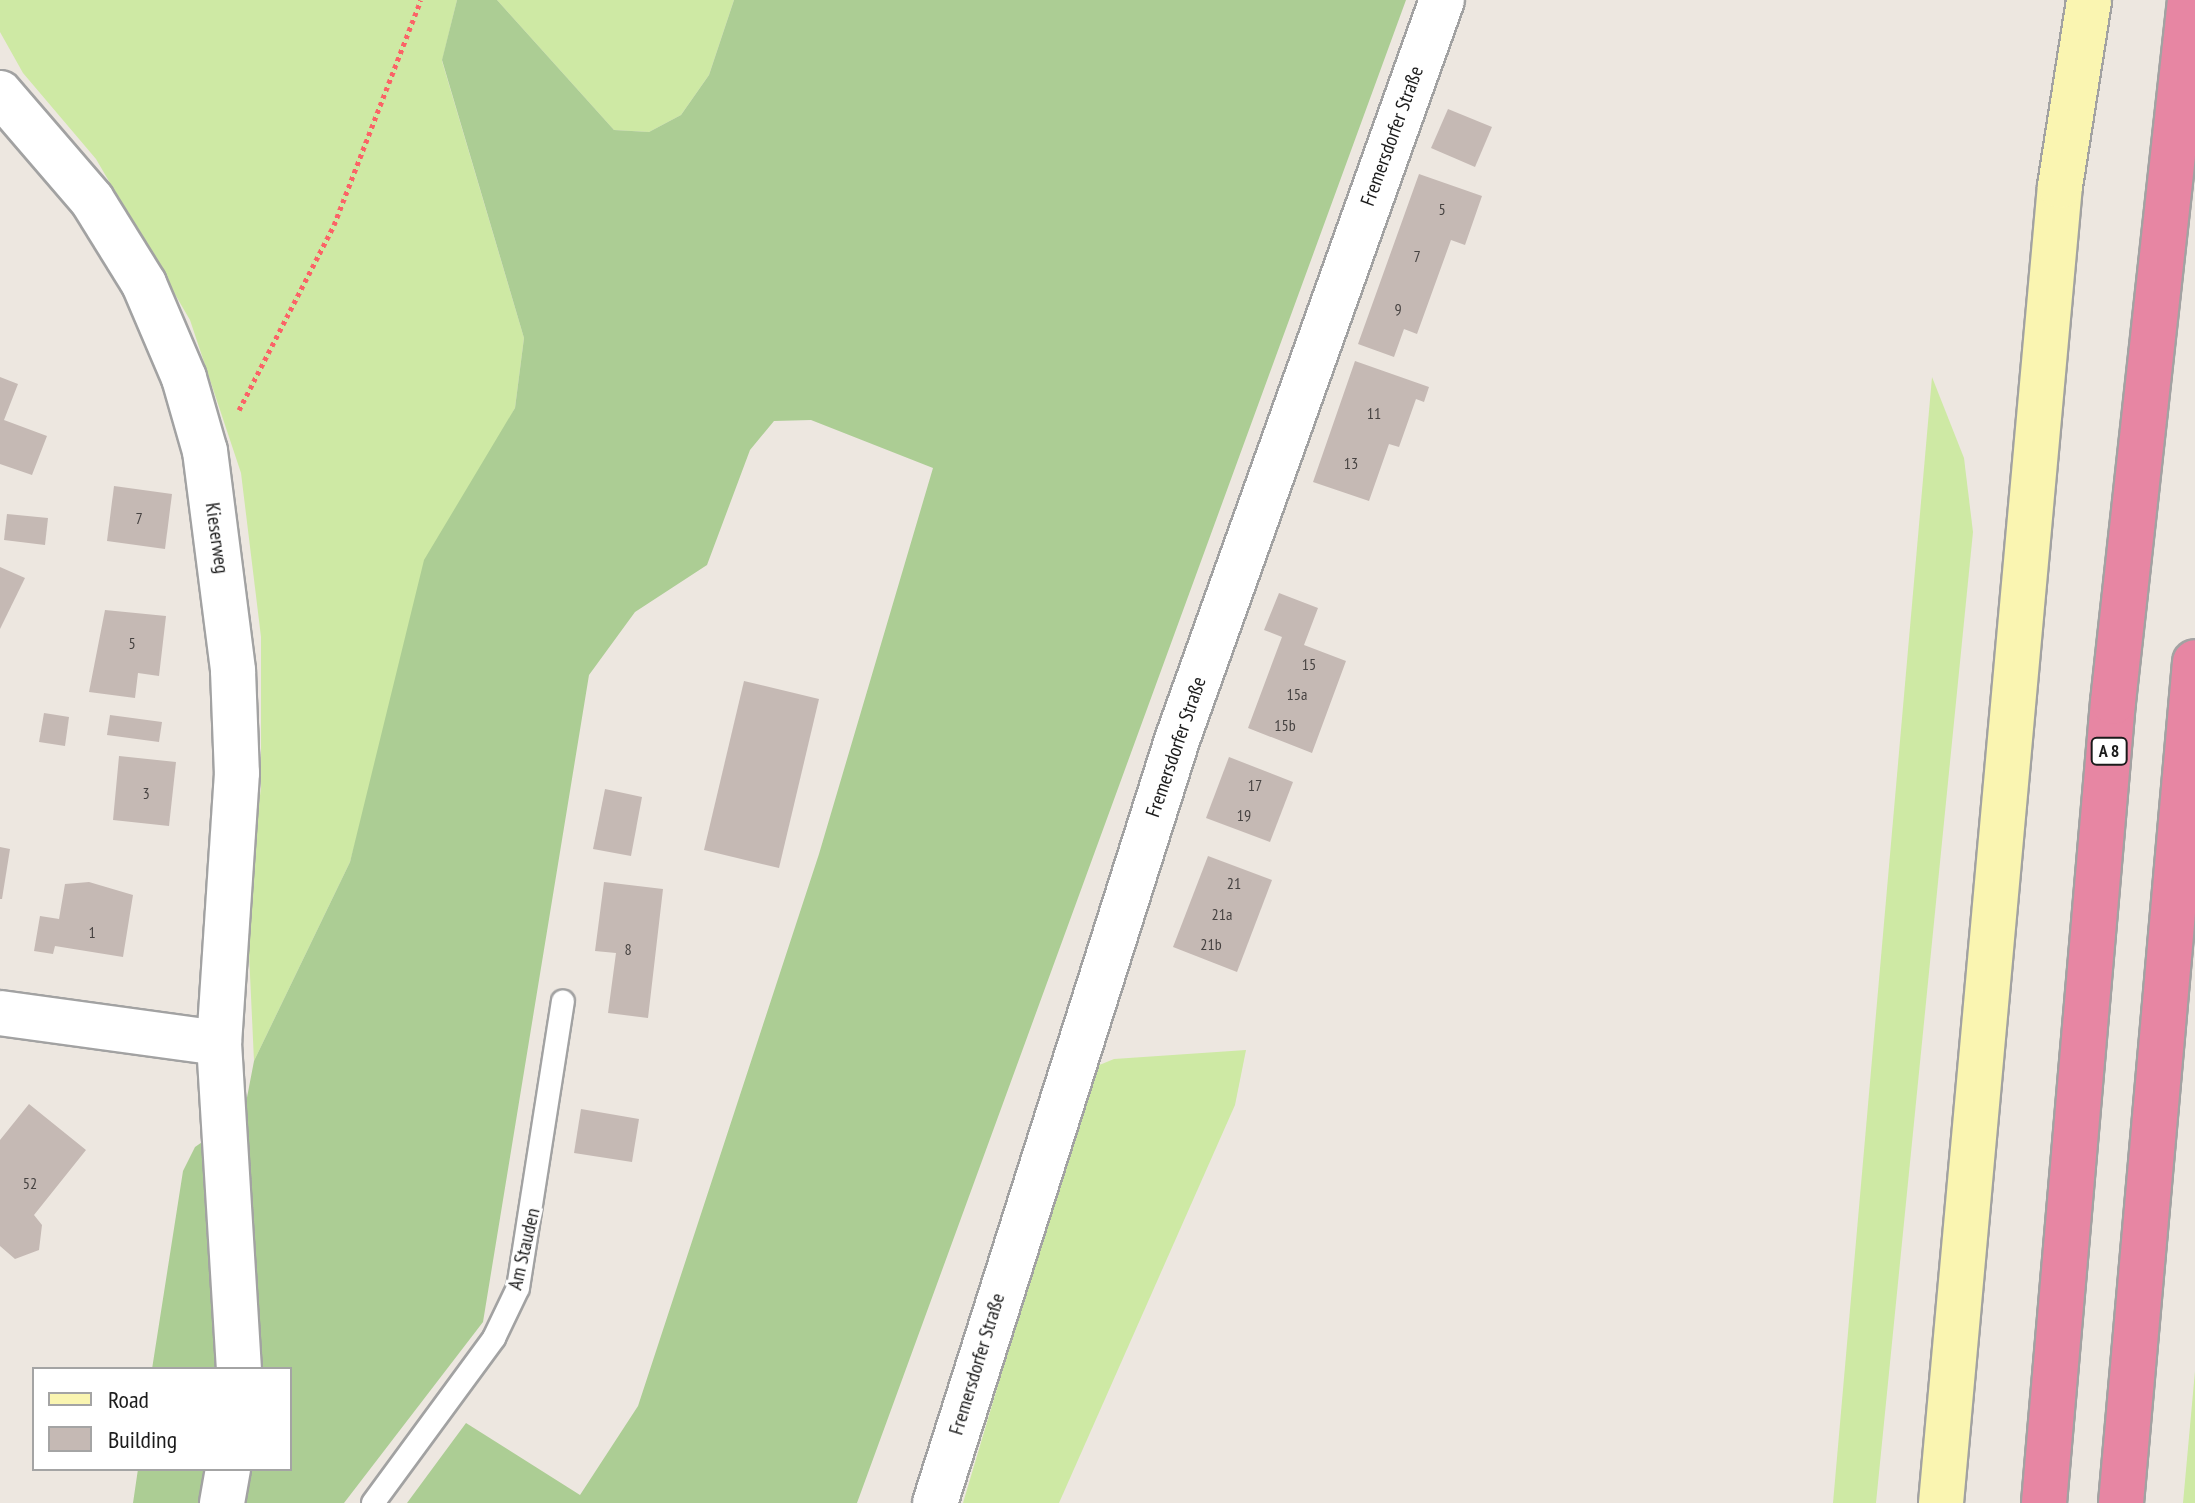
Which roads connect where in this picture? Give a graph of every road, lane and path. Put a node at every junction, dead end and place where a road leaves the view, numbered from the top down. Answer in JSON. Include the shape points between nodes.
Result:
{"nodes":[{"id":1,"x":421,"y":0,"type":"edge"},
{"id":2,"x":1442,"y":0,"type":"edge"},
{"id":3,"x":2089,"y":0,"type":"edge"},
{"id":4,"x":2190,"y":0,"type":"edge"},
{"id":5,"x":0,"y":93,"type":"edge"},
{"id":6,"x":205,"y":451,"type":"junction"},
{"id":7,"x":2195,"y":662,"type":"edge"},
{"id":8,"x":563,"y":1002,"type":"dead end"},
{"id":9,"x":1,"y":1016,"type":"edge"},
{"id":10,"x":219,"y":1043,"type":"junction"},
{"id":11,"x":239,"y":1367,"type":"edge"},
{"id":12,"x":228,"y":1471,"type":"edge"},
{"id":13,"x":222,"y":1503,"type":"edge"},
{"id":14,"x":373,"y":1503,"type":"edge"},
{"id":15,"x":935,"y":1503,"type":"edge"},
{"id":16,"x":1941,"y":1503,"type":"edge"},
{"id":17,"x":2044,"y":1503,"type":"edge"},
{"id":18,"x":2121,"y":1503,"type":"edge"}],
"edges":[{"from":1,"to":6,"type":"path","via":[[334,225],[259,374]]},
{"from":2,"to":15,"type":"street","name":"Fremersdorfer Straße","via":[[1177,740]]},
{"from":3,"to":16,"type":"main road","via":[[2058,202]]},
{"from":4,"to":17,"type":"highway","number":"A 8","via":[[2112,718]]},
{"from":5,"to":6,"type":"street","name":"Kieserweg","via":[[92,200],[144,284],[184,378]]},
{"from":6,"to":10,"type":"street","name":"Kieserweg","via":[[233,671],[237,773]]},
{"from":7,"to":18,"type":"highway"},
{"from":8,"to":14,"type":"lane","name":"Am Stauden","via":[[518,1288],[494,1338]]},
{"from":9,"to":10,"type":"street"},
{"from":10,"to":11,"type":"street"},
{"from":12,"to":13,"type":"street"}]}
